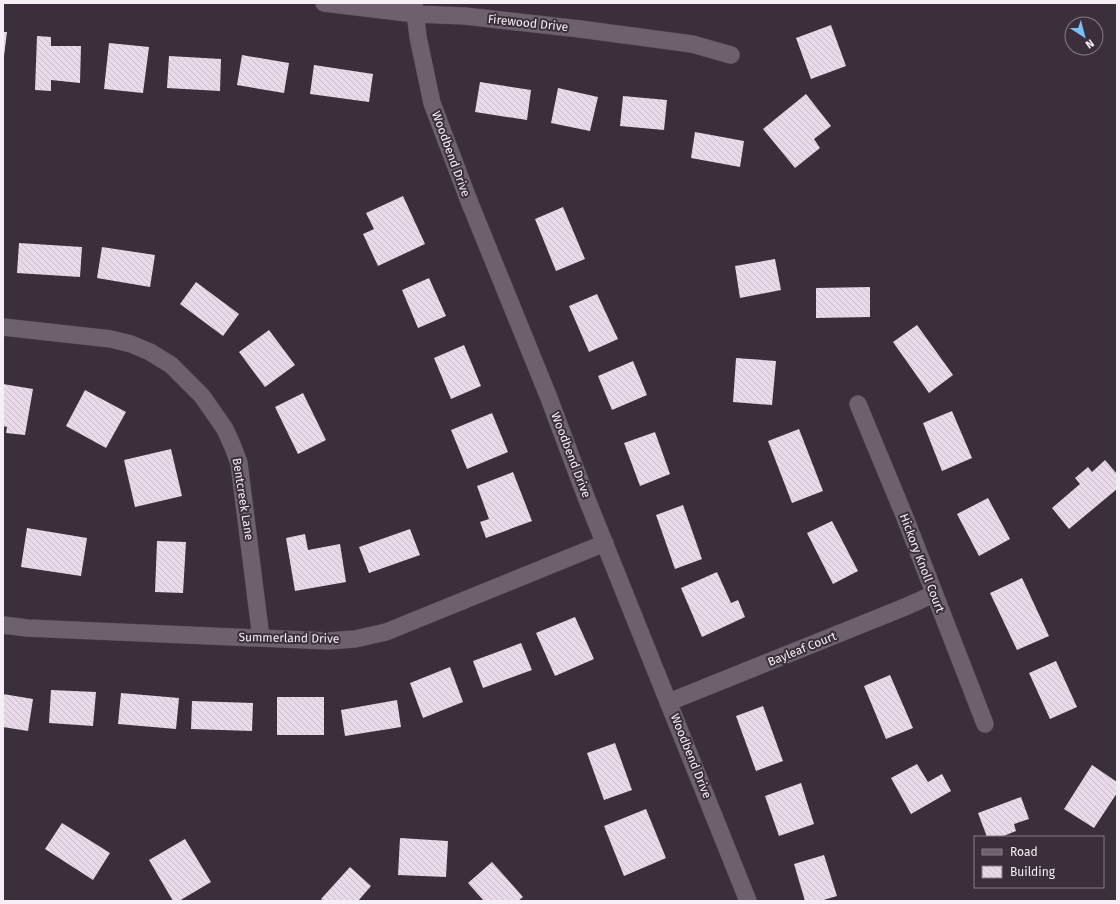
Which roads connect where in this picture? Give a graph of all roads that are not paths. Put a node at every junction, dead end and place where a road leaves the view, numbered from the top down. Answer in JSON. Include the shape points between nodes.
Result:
{"nodes":[{"id":1,"x":324,"y":3,"type":"edge"},
{"id":2,"x":414,"y":9,"type":"edge"},
{"id":3,"x":731,"y":55,"type":"dead end"},
{"id":4,"x":3,"y":327,"type":"edge"},
{"id":5,"x":858,"y":404,"type":"dead end"},
{"id":6,"x":606,"y":543,"type":"junction"},
{"id":7,"x":934,"y":594,"type":"junction"},
{"id":8,"x":3,"y":625,"type":"edge"},
{"id":9,"x":261,"y":638,"type":"junction"},
{"id":10,"x":669,"y":702,"type":"junction"},
{"id":11,"x":985,"y":724,"type":"dead end"},
{"id":12,"x":748,"y":901,"type":"edge"}],
"edges":[{"from":1,"to":2,"type":"street","name":"Firewood Drive"},
{"from":2,"to":3,"type":"street","name":"Firewood Drive","via":[[692,44]]},
{"from":2,"to":6,"type":"street","name":"Woodbend Drive","via":[[432,103]]},
{"from":4,"to":9,"type":"street","name":"Bentcreek Lane","via":[[111,339],[131,344],[171,365],[202,396],[225,429],[239,463]]},
{"from":5,"to":7,"type":"street","name":"Hickory Knoll Court"},
{"from":6,"to":9,"type":"street","name":"Summerland Drive","via":[[386,632],[355,639],[328,641]]},
{"from":6,"to":10,"type":"street","name":"Woodbend Drive"},
{"from":7,"to":10,"type":"street","name":"Bayleaf Court"},
{"from":7,"to":11,"type":"street","name":"Hickory Knoll Court"},
{"from":8,"to":9,"type":"street","name":"Summerland Drive"},
{"from":10,"to":12,"type":"street","name":"Woodbend Drive"}]}
